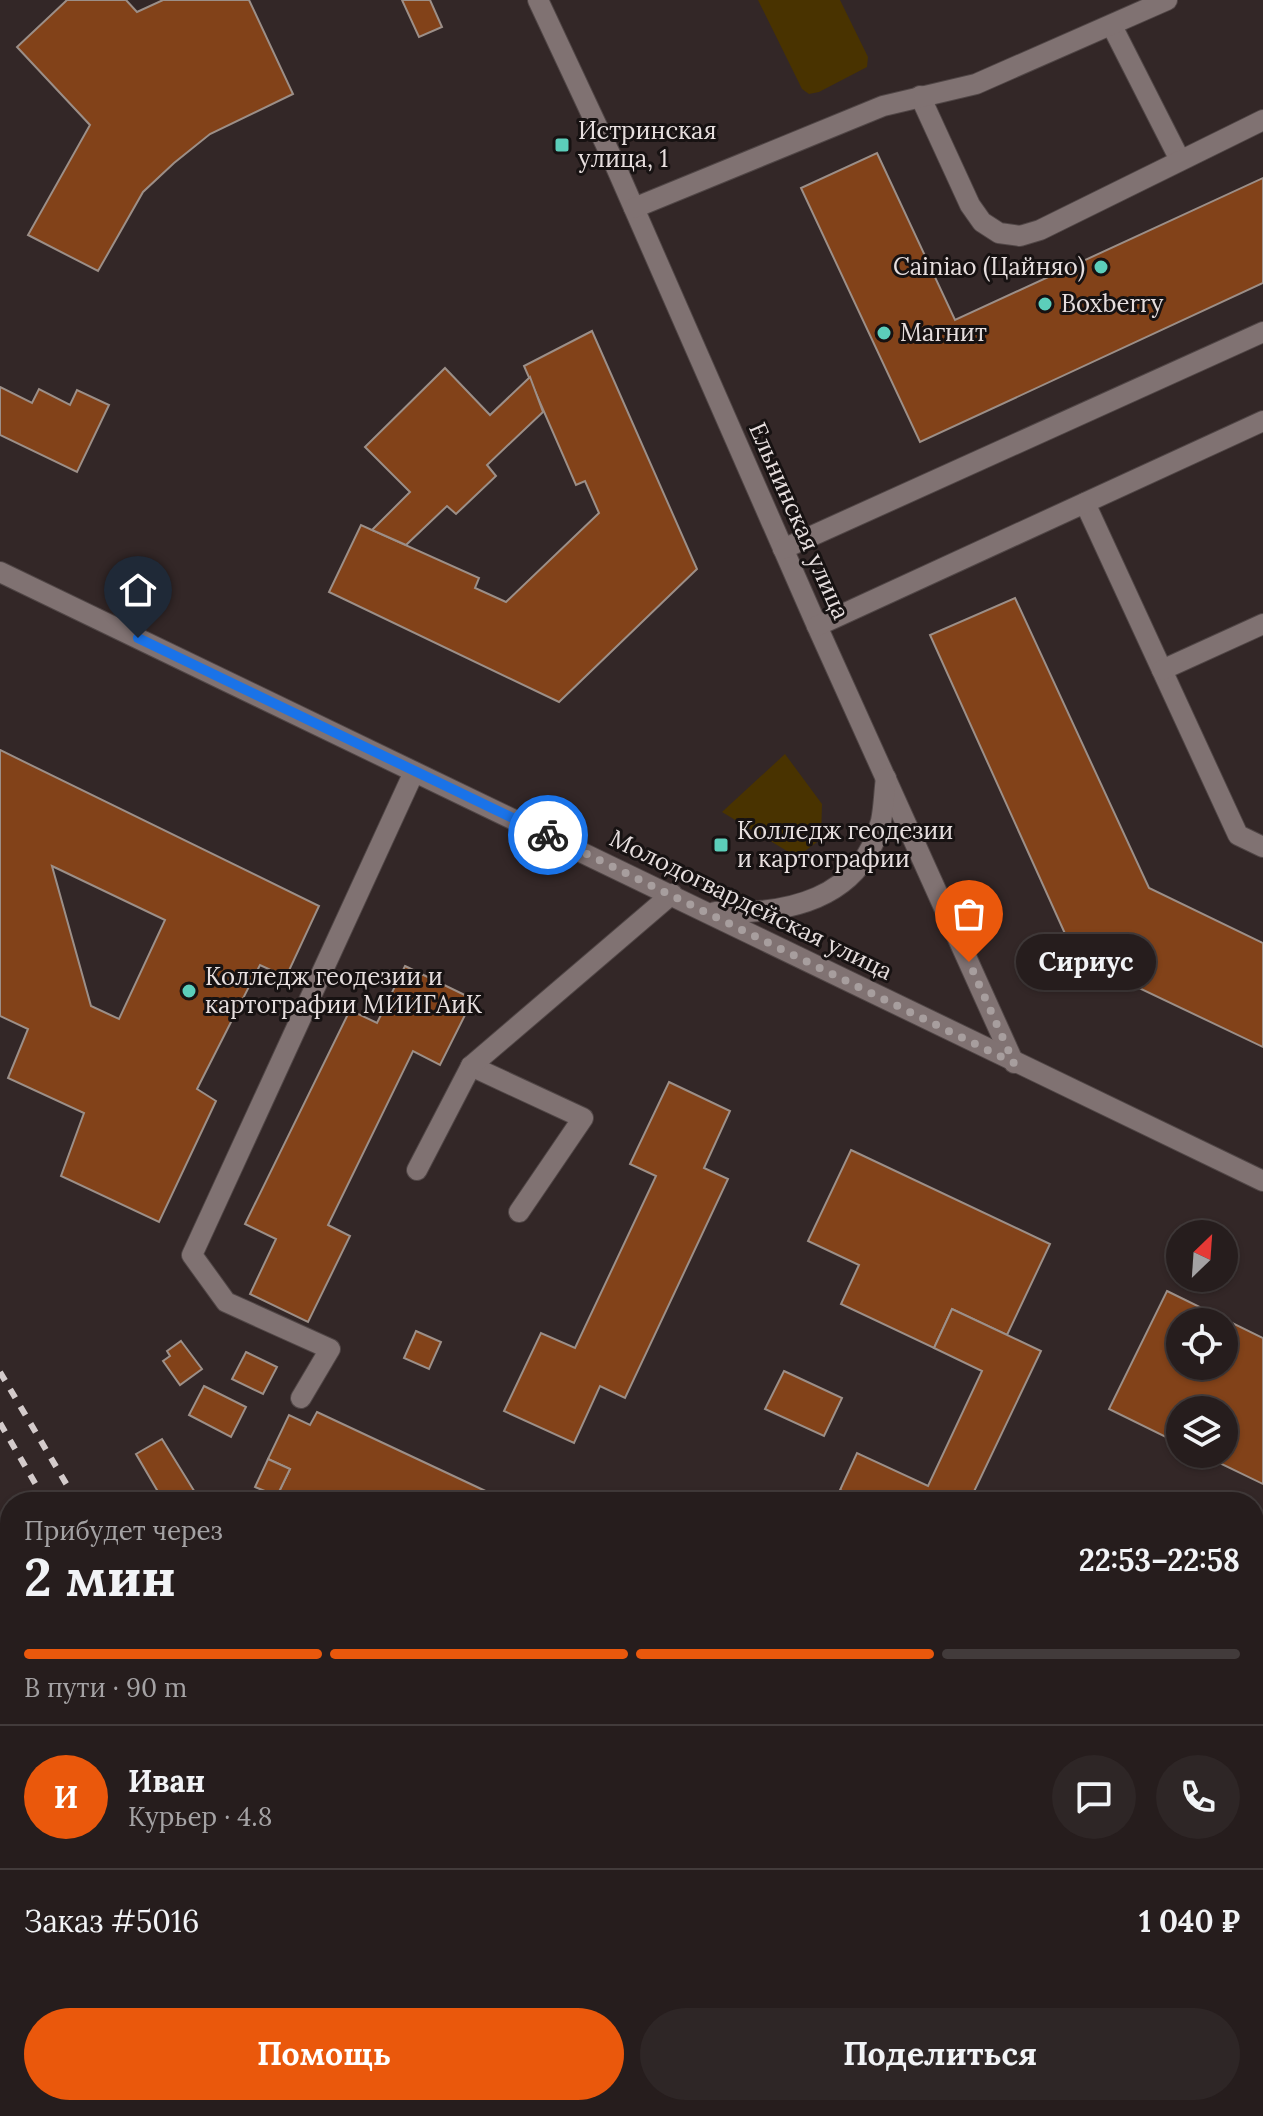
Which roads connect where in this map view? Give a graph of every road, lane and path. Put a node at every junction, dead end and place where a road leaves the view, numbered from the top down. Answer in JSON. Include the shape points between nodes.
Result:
{"nodes":[{"id":1,"x":538,"y":0,"type":"edge"},
{"id":2,"x":1167,"y":0,"type":"edge"},
{"id":3,"x":1112,"y":26,"type":"junction"},
{"id":4,"x":920,"y":96,"type":"junction"},
{"id":5,"x":1263,"y":120,"type":"edge"},
{"id":6,"x":1180,"y":160,"type":"junction"},
{"id":7,"x":634,"y":208,"type":"junction"},
{"id":8,"x":1263,"y":332,"type":"edge"},
{"id":9,"x":1263,"y":421,"type":"edge"},
{"id":10,"x":1085,"y":503,"type":"junction"},
{"id":11,"x":783,"y":549,"type":"junction"},
{"id":12,"x":0,"y":572,"type":"edge"},
{"id":13,"x":1263,"y":624,"type":"edge"},
{"id":14,"x":817,"y":626,"type":"junction"},
{"id":15,"x":1162,"y":670,"type":"junction"},
{"id":16,"x":414,"y":772,"type":"junction"},
{"id":17,"x":886,"y":777,"type":"junction"},
{"id":18,"x":1263,"y":847,"type":"edge"},
{"id":19,"x":672,"y":894,"type":"junction"},
{"id":20,"x":707,"y":912,"type":"junction"},
{"id":21,"x":1014,"y":1063,"type":"junction"},
{"id":22,"x":471,"y":1066,"type":"junction"},
{"id":23,"x":417,"y":1170,"type":"dead end"},
{"id":24,"x":1263,"y":1181,"type":"edge"},
{"id":25,"x":519,"y":1212,"type":"dead end"},
{"id":26,"x":301,"y":1398,"type":"dead end"}],
"edges":[{"from":1,"to":7,"type":"street","name":"Ельнинская улица"},
{"from":2,"to":3,"type":"street"},
{"from":3,"to":4,"type":"street","via":[[976,84]]},
{"from":3,"to":6,"type":"street"},
{"from":4,"to":6,"type":"street","via":[[970,205],[999,233],[1020,236],[1040,230]]},
{"from":4,"to":7,"type":"street","via":[[883,106]]},
{"from":5,"to":6,"type":"street"},
{"from":7,"to":11,"type":"street","name":"Ельнинская улица"},
{"from":8,"to":11,"type":"street"},
{"from":9,"to":10,"type":"street"},
{"from":10,"to":14,"type":"street"},
{"from":10,"to":15,"type":"street"},
{"from":11,"to":14,"type":"street","name":"Ельнинская улица"},
{"from":12,"to":16,"type":"street","name":"Молодогвардейская улица"},
{"from":13,"to":15,"type":"street"},
{"from":14,"to":17,"type":"street","name":"Ельнинская улица"},
{"from":15,"to":18,"type":"street","via":[[1238,835]]},
{"from":16,"to":19,"type":"street","name":"Молодогвардейская улица"},
{"from":16,"to":26,"type":"street","via":[[192,1255],[226,1302],[330,1349]]},
{"from":17,"to":20,"type":"street","via":[[881,820],[869,853],[829,894],[754,914]]},
{"from":17,"to":21,"type":"street","name":"Ельнинская улица"},
{"from":19,"to":20,"type":"street","name":"Молодогвардейская улица"},
{"from":19,"to":22,"type":"street"},
{"from":20,"to":21,"type":"street","name":"Молодогвардейская улица"},
{"from":21,"to":24,"type":"street","name":"Молодогвардейская улица"},
{"from":22,"to":23,"type":"street"},
{"from":22,"to":25,"type":"street","via":[[583,1118]]}]}
